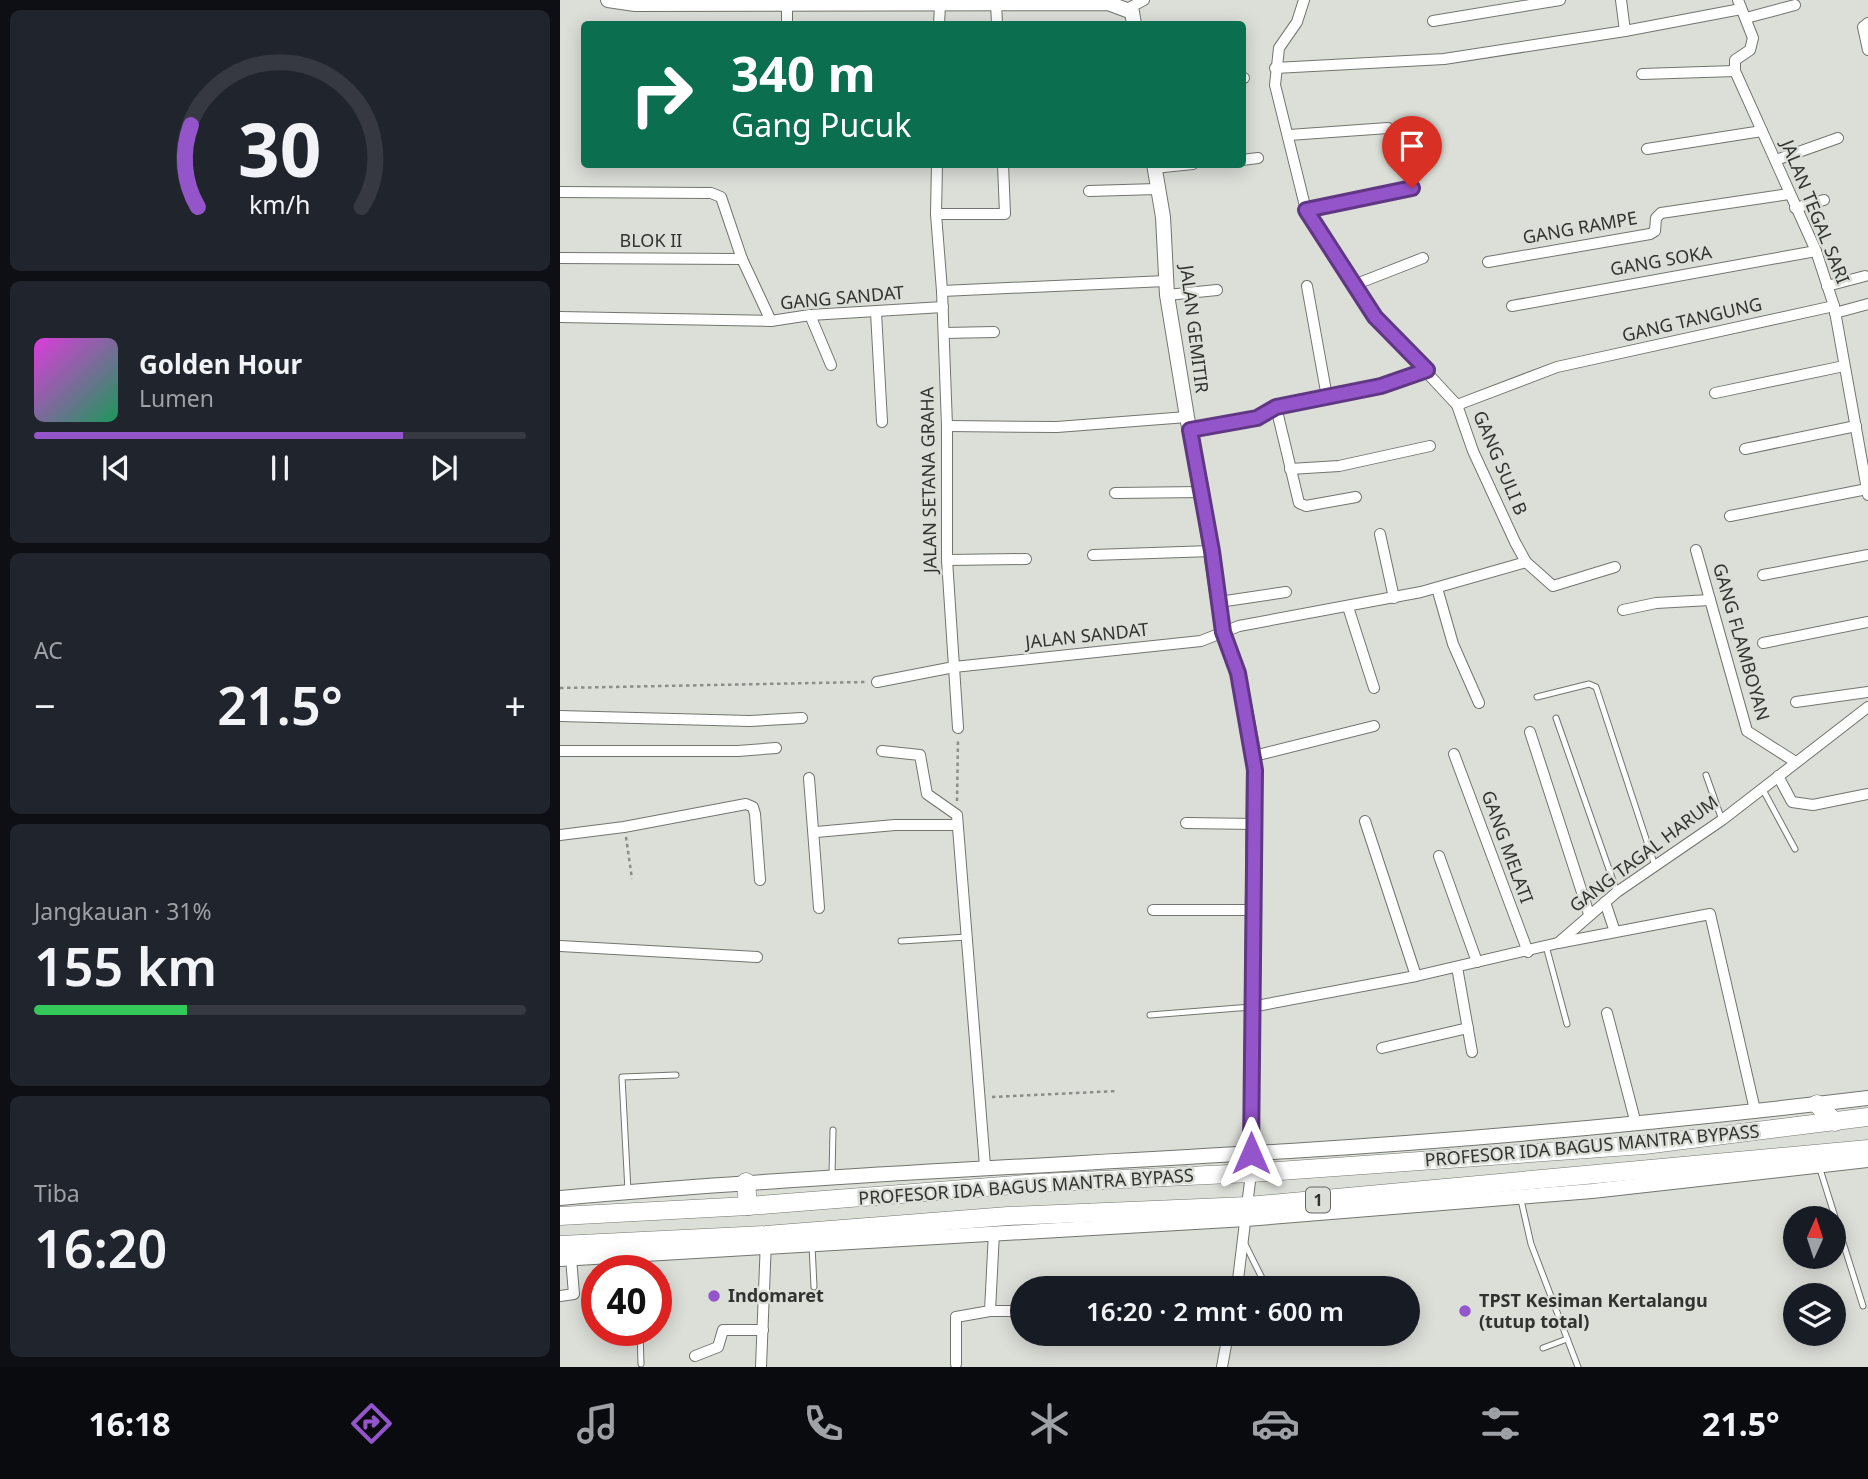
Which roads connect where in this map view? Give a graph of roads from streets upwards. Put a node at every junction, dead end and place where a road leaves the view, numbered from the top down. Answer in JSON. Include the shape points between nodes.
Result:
{"nodes":[{"id":1,"x":608,"y":0,"type":"edge"},
{"id":2,"x":1144,"y":0,"type":"edge"},
{"id":3,"x":1304,"y":0,"type":"edge"},
{"id":4,"x":1560,"y":0,"type":"edge"},
{"id":5,"x":1621,"y":0,"type":"edge"},
{"id":6,"x":970,"y":1,"type":"edge"},
{"id":7,"x":739,"y":3,"type":"edge"},
{"id":8,"x":934,"y":3,"type":"edge"},
{"id":9,"x":996,"y":3,"type":"junction"},
{"id":10,"x":1795,"y":5,"type":"dead end"},
{"id":11,"x":787,"y":6,"type":"junction"},
{"id":12,"x":1126,"y":9,"type":"junction"},
{"id":13,"x":1741,"y":9,"type":"edge"},
{"id":14,"x":787,"y":21,"type":"edge"},
{"id":15,"x":938,"y":21,"type":"edge"},
{"id":16,"x":997,"y":21,"type":"edge"},
{"id":17,"x":1134,"y":21,"type":"edge"},
{"id":18,"x":1433,"y":21,"type":"dead end"},
{"id":19,"x":1868,"y":23,"type":"edge"},
{"id":20,"x":1625,"y":31,"type":"junction"},
{"id":21,"x":1868,"y":50,"type":"edge"},
{"id":22,"x":1275,"y":68,"type":"junction"},
{"id":23,"x":1735,"y":71,"type":"junction"},
{"id":24,"x":1642,"y":74,"type":"dead end"},
{"id":25,"x":1388,"y":128,"type":"dead end"},
{"id":26,"x":1762,"y":131,"type":"junction"},
{"id":27,"x":1289,"y":135,"type":"junction"},
{"id":28,"x":1838,"y":138,"type":"dead end"},
{"id":29,"x":1647,"y":149,"type":"dead end"},
{"id":30,"x":1258,"y":158,"type":"dead end"},
{"id":31,"x":1246,"y":160,"type":"edge"},
{"id":32,"x":1776,"y":160,"type":"junction"},
{"id":33,"x":937,"y":168,"type":"edge"},
{"id":34,"x":1003,"y":168,"type":"edge"},
{"id":35,"x":1154,"y":168,"type":"edge"},
{"id":36,"x":1412,"y":188,"type":"dead end"},
{"id":37,"x":1157,"y":189,"type":"junction"},
{"id":38,"x":1089,"y":191,"type":"dead end"},
{"id":39,"x":560,"y":192,"type":"edge"},
{"id":40,"x":1789,"y":194,"type":"junction"},
{"id":41,"x":1824,"y":200,"type":"dead end"},
{"id":42,"x":1796,"y":208,"type":"junction"},
{"id":43,"x":1306,"y":210,"type":"junction"},
{"id":44,"x":936,"y":214,"type":"junction"},
{"id":45,"x":1816,"y":251,"type":"junction"},
{"id":46,"x":560,"y":258,"type":"edge"},
{"id":47,"x":1423,"y":258,"type":"dead end"},
{"id":48,"x":742,"y":259,"type":"junction"},
{"id":49,"x":1488,"y":262,"type":"dead end"},
{"id":50,"x":1865,"y":276,"type":"dead end"},
{"id":51,"x":1354,"y":285,"type":"junction"},
{"id":52,"x":1307,"y":286,"type":"dead end"},
{"id":53,"x":1827,"y":286,"type":"junction"},
{"id":54,"x":1166,"y":288,"type":"junction"},
{"id":55,"x":1217,"y":290,"type":"dead end"},
{"id":56,"x":943,"y":291,"type":"junction"},
{"id":57,"x":1868,"y":304,"type":"edge"},
{"id":58,"x":1512,"y":306,"type":"dead end"},
{"id":59,"x":943,"y":307,"type":"junction"},
{"id":60,"x":1834,"y":310,"type":"junction"},
{"id":61,"x":876,"y":312,"type":"junction"},
{"id":62,"x":810,"y":315,"type":"junction"},
{"id":63,"x":560,"y":317,"type":"edge"},
{"id":64,"x":771,"y":321,"type":"junction"},
{"id":65,"x":994,"y":332,"type":"dead end"},
{"id":66,"x":944,"y":333,"type":"junction"},
{"id":67,"x":831,"y":365,"type":"dead end"},
{"id":68,"x":1843,"y":366,"type":"junction"},
{"id":69,"x":1427,"y":370,"type":"junction"},
{"id":70,"x":1715,"y":393,"type":"dead end"},
{"id":71,"x":1327,"y":397,"type":"junction"},
{"id":72,"x":1457,"y":405,"type":"junction"},
{"id":73,"x":1276,"y":407,"type":"junction"},
{"id":74,"x":1868,"y":416,"type":"edge"},
{"id":75,"x":882,"y":422,"type":"dead end"},
{"id":76,"x":1855,"y":423,"type":"junction"},
{"id":77,"x":1188,"y":424,"type":"junction"},
{"id":78,"x":947,"y":426,"type":"junction"},
{"id":79,"x":1430,"y":446,"type":"dead end"},
{"id":80,"x":1745,"y":449,"type":"dead end"},
{"id":81,"x":1290,"y":469,"type":"junction"},
{"id":82,"x":1866,"y":472,"type":"edge"},
{"id":83,"x":1202,"y":492,"type":"junction"},
{"id":84,"x":1868,"y":492,"type":"edge"},
{"id":85,"x":1115,"y":493,"type":"dead end"},
{"id":86,"x":1356,"y":497,"type":"dead end"},
{"id":87,"x":1730,"y":516,"type":"dead end"},
{"id":88,"x":1380,"y":534,"type":"dead end"},
{"id":89,"x":1696,"y":550,"type":"dead end"},
{"id":90,"x":1212,"y":551,"type":"junction"},
{"id":91,"x":1093,"y":555,"type":"dead end"},
{"id":92,"x":1868,"y":555,"type":"edge"},
{"id":93,"x":1026,"y":558,"type":"dead end"},
{"id":94,"x":947,"y":560,"type":"junction"},
{"id":95,"x":1526,"y":562,"type":"junction"},
{"id":96,"x":1615,"y":567,"type":"dead end"},
{"id":97,"x":1763,"y":575,"type":"dead end"},
{"id":98,"x":1437,"y":588,"type":"junction"},
{"id":99,"x":1286,"y":592,"type":"dead end"},
{"id":100,"x":1395,"y":598,"type":"junction"},
{"id":101,"x":1710,"y":600,"type":"junction"},
{"id":102,"x":1219,"y":602,"type":"junction"},
{"id":103,"x":1348,"y":607,"type":"junction"},
{"id":104,"x":1623,"y":610,"type":"dead end"},
{"id":105,"x":1868,"y":622,"type":"edge"},
{"id":106,"x":1239,"y":626,"type":"junction"},
{"id":107,"x":1223,"y":632,"type":"junction"},
{"id":108,"x":1246,"y":638,"type":"dead end"},
{"id":109,"x":1763,"y":643,"type":"dead end"},
{"id":110,"x":954,"y":667,"type":"junction"},
{"id":111,"x":877,"y":682,"type":"road end"},
{"id":112,"x":1374,"y":688,"type":"dead end"},
{"id":113,"x":1868,"y":692,"type":"edge"},
{"id":114,"x":1796,"y":702,"type":"dead end"},
{"id":115,"x":1479,"y":703,"type":"dead end"},
{"id":116,"x":1868,"y":707,"type":"edge"},
{"id":117,"x":560,"y":716,"type":"edge"},
{"id":118,"x":802,"y":718,"type":"dead end"},
{"id":119,"x":1374,"y":726,"type":"dead end"},
{"id":120,"x":958,"y":728,"type":"road end"},
{"id":121,"x":1530,"y":732,"type":"dead end"},
{"id":122,"x":776,"y":748,"type":"dead end"},
{"id":123,"x":560,"y":751,"type":"edge"},
{"id":124,"x":882,"y":751,"type":"dead end"},
{"id":125,"x":1454,"y":754,"type":"dead end"},
{"id":126,"x":1254,"y":756,"type":"junction"},
{"id":127,"x":1794,"y":761,"type":"junction"},
{"id":128,"x":1778,"y":776,"type":"junction"},
{"id":129,"x":809,"y":778,"type":"dead end"},
{"id":130,"x":1868,"y":794,"type":"edge"},
{"id":131,"x":957,"y":820,"type":"junction"},
{"id":132,"x":1365,"y":821,"type":"dead end"},
{"id":133,"x":1185,"y":823,"type":"dead end"},
{"id":134,"x":1255,"y":824,"type":"junction"},
{"id":135,"x":816,"y":832,"type":"junction"},
{"id":136,"x":560,"y":835,"type":"edge"},
{"id":137,"x":1439,"y":856,"type":"dead end"},
{"id":138,"x":760,"y":880,"type":"dead end"},
{"id":139,"x":1605,"y":902,"type":"junction"},
{"id":140,"x":819,"y":908,"type":"dead end"},
{"id":141,"x":1153,"y":910,"type":"dead end"},
{"id":142,"x":1253,"y":910,"type":"junction"},
{"id":143,"x":1590,"y":914,"type":"junction"},
{"id":144,"x":1615,"y":932,"type":"junction"},
{"id":145,"x":1558,"y":943,"type":"junction"},
{"id":146,"x":560,"y":946,"type":"edge"},
{"id":147,"x":1528,"y":952,"type":"junction"},
{"id":148,"x":757,"y":957,"type":"dead end"},
{"id":149,"x":1477,"y":962,"type":"junction"},
{"id":150,"x":1457,"y":967,"type":"junction"},
{"id":151,"x":1416,"y":976,"type":"junction"},
{"id":152,"x":1251,"y":1007,"type":"junction"},
{"id":153,"x":1607,"y":1013,"type":"dead end"},
{"id":154,"x":1468,"y":1028,"type":"junction"},
{"id":155,"x":1382,"y":1048,"type":"dead end"},
{"id":156,"x":1472,"y":1052,"type":"dead end"},
{"id":157,"x":1868,"y":1098,"type":"edge"},
{"id":158,"x":1816,"y":1104,"type":"junction"},
{"id":159,"x":1755,"y":1110,"type":"junction"},
{"id":160,"x":1868,"y":1117,"type":"edge"},
{"id":161,"x":1835,"y":1122,"type":"junction"},
{"id":162,"x":1636,"y":1124,"type":"junction"},
{"id":163,"x":1868,"y":1149,"type":"edge"},
{"id":164,"x":1251,"y":1153,"type":"junction"},
{"id":165,"x":1868,"y":1160,"type":"edge"},
{"id":166,"x":985,"y":1166,"type":"junction"},
{"id":167,"x":1251,"y":1173,"type":"junction"},
{"id":168,"x":746,"y":1182,"type":"junction"},
{"id":169,"x":560,"y":1198,"type":"edge"},
{"id":170,"x":748,"y":1206,"type":"junction"},
{"id":171,"x":1247,"y":1213,"type":"junction"},
{"id":172,"x":560,"y":1216,"type":"edge"},
{"id":173,"x":994,"y":1232,"type":"junction"},
{"id":174,"x":766,"y":1241,"type":"junction"},
{"id":175,"x":564,"y":1254,"type":"edge"},
{"id":176,"x":672,"y":1257,"type":"edge"},
{"id":177,"x":1239,"y":1276,"type":"edge"},
{"id":178,"x":560,"y":1296,"type":"edge"},
{"id":179,"x":990,"y":1311,"type":"junction"},
{"id":180,"x":1010,"y":1311,"type":"edge"},
{"id":181,"x":763,"y":1330,"type":"junction"},
{"id":182,"x":1226,"y":1346,"type":"edge"},
{"id":183,"x":695,"y":1356,"type":"dead end"},
{"id":184,"x":956,"y":1364,"type":"dead end"},
{"id":185,"x":761,"y":1367,"type":"edge"},
{"id":186,"x":1222,"y":1367,"type":"edge"}],
"edges":[{"from":1,"to":7,"type":"street"},
{"from":2,"to":12,"type":"street"},
{"from":3,"to":22,"type":"street","name":"GANG SULI B","via":[[1297,22],[1279,48]]},
{"from":4,"to":18,"type":"street"},
{"from":5,"to":20,"type":"street"},
{"from":6,"to":8,"type":"street"},
{"from":6,"to":9,"type":"street"},
{"from":7,"to":11,"type":"street"},
{"from":8,"to":11,"type":"street"},
{"from":8,"to":15,"type":"street"},
{"from":9,"to":12,"type":"street","via":[[1108,3]]},
{"from":9,"to":16,"type":"street"},
{"from":10,"to":13,"type":"street"},
{"from":11,"to":14,"type":"street"},
{"from":12,"to":17,"type":"street"},
{"from":13,"to":20,"type":"street"},
{"from":13,"to":23,"type":"street","via":[[1753,38],[1752,47],[1735,60]]},
{"from":19,"to":21,"type":"street","via":[[1862,33]]},
{"from":20,"to":22,"type":"street","via":[[1444,59]]},
{"from":22,"to":27,"type":"street","name":"GANG SULI B"},
{"from":23,"to":24,"type":"street"},
{"from":23,"to":26,"type":"street","name":"JALAN TEGAL SARI"},
{"from":25,"to":27,"type":"street"},
{"from":26,"to":29,"type":"street"},
{"from":26,"to":32,"type":"street","name":"JALAN TEGAL SARI"},
{"from":27,"to":43,"type":"street","name":"GANG SULI B"},
{"from":28,"to":32,"type":"street"},
{"from":30,"to":31,"type":"street"},
{"from":32,"to":40,"type":"street","name":"JALAN TEGAL SARI"},
{"from":33,"to":44,"type":"street"},
{"from":34,"to":44,"type":"street","via":[[1004,215]]},
{"from":35,"to":37,"type":"street","name":"JALAN GEMITIR"},
{"from":36,"to":43,"type":"street"},
{"from":37,"to":38,"type":"street"},
{"from":37,"to":54,"type":"street","name":"JALAN GEMITIR"},
{"from":39,"to":48,"type":"street","name":"GANG SANDAT","via":[[716,195],[721,197]]},
{"from":40,"to":42,"type":"street","name":"JALAN TEGAL SARI"},
{"from":40,"to":49,"type":"street","name":"GANG RAMPE","via":[[1661,213],[1650,234]]},
{"from":41,"to":42,"type":"street"},
{"from":42,"to":45,"type":"street","name":"JALAN TEGAL SARI"},
{"from":43,"to":51,"type":"street","name":"GANG SULI B"},
{"from":44,"to":56,"type":"street"},
{"from":45,"to":53,"type":"street","name":"JALAN TEGAL SARI"},
{"from":45,"to":58,"type":"street","name":"GANG SOKA"},
{"from":46,"to":48,"type":"street","name":"BLOK II"},
{"from":47,"to":51,"type":"street"},
{"from":48,"to":64,"type":"street","name":"GANG SANDAT"},
{"from":50,"to":53,"type":"street"},
{"from":51,"to":69,"type":"street","name":"GANG SULI B","via":[[1375,317]]},
{"from":52,"to":71,"type":"street"},
{"from":53,"to":60,"type":"street","name":"JALAN TEGAL SARI"},
{"from":54,"to":55,"type":"street"},
{"from":54,"to":56,"type":"street"},
{"from":54,"to":77,"type":"street","name":"JALAN GEMITIR"},
{"from":56,"to":59,"type":"street","name":"JALAN SETANA GRAHA"},
{"from":57,"to":60,"type":"street","name":"GANG TANGUNG"},
{"from":59,"to":61,"type":"street","name":"GANG SANDAT"},
{"from":59,"to":66,"type":"street","name":"JALAN SETANA GRAHA"},
{"from":60,"to":68,"type":"street","name":"JALAN TEGAL SARI"},
{"from":60,"to":72,"type":"street","name":"GANG TANGUNG","via":[[1557,368]]},
{"from":61,"to":62,"type":"street","name":"GANG SANDAT"},
{"from":61,"to":75,"type":"street"},
{"from":62,"to":64,"type":"street","name":"GANG SANDAT"},
{"from":62,"to":67,"type":"street"},
{"from":63,"to":64,"type":"street"},
{"from":65,"to":66,"type":"street"},
{"from":66,"to":78,"type":"street","name":"JALAN SETANA GRAHA"},
{"from":68,"to":70,"type":"street"},
{"from":68,"to":76,"type":"street","name":"JALAN TEGAL SARI"},
{"from":69,"to":71,"type":"street"},
{"from":69,"to":72,"type":"street","name":"GANG SULI B"},
{"from":71,"to":73,"type":"street"},
{"from":72,"to":95,"type":"street","name":"GANG SULI B","via":[[1473,451]]},
{"from":73,"to":77,"type":"street","via":[[1257,418]]},
{"from":73,"to":81,"type":"street"},
{"from":74,"to":76,"type":"street"},
{"from":76,"to":80,"type":"street"},
{"from":76,"to":82,"type":"street","name":"JALAN TEGAL SARI"},
{"from":77,"to":78,"type":"street"},
{"from":77,"to":83,"type":"street","name":"JALAN GEMITIR"},
{"from":78,"to":94,"type":"street","name":"JALAN SETANA GRAHA"},
{"from":79,"to":81,"type":"street","via":[[1339,466]]},
{"from":81,"to":86,"type":"street","via":[[1303,506]]},
{"from":82,"to":84,"type":"street","name":"JALAN TEGAL SARI"},
{"from":83,"to":85,"type":"street"},
{"from":83,"to":90,"type":"street","name":"JALAN GEMITIR"},
{"from":84,"to":87,"type":"street"},
{"from":88,"to":100,"type":"street"},
{"from":89,"to":101,"type":"street","name":"GANG FLAMBOYAN"},
{"from":90,"to":91,"type":"street"},
{"from":90,"to":102,"type":"street","name":"JALAN GEMITIR"},
{"from":92,"to":97,"type":"street"},
{"from":93,"to":94,"type":"street"},
{"from":94,"to":110,"type":"street","name":"JALAN SETANA GRAHA"},
{"from":95,"to":96,"type":"street","name":"GANG SULI B","via":[[1553,586]]},
{"from":95,"to":98,"type":"street","name":"JALAN SANDAT"},
{"from":98,"to":100,"type":"street","name":"JALAN SANDAT"},
{"from":98,"to":115,"type":"street","via":[[1453,644]]},
{"from":99,"to":102,"type":"street"},
{"from":100,"to":103,"type":"street","name":"JALAN SANDAT"},
{"from":101,"to":104,"type":"street"},
{"from":101,"to":127,"type":"street","name":"GANG FLAMBOYAN","via":[[1747,731]]},
{"from":102,"to":107,"type":"street","name":"JALAN GEMITIR"},
{"from":103,"to":106,"type":"street","name":"JALAN SANDAT"},
{"from":103,"to":112,"type":"street"},
{"from":105,"to":109,"type":"street"},
{"from":106,"to":107,"type":"street","name":"JALAN SANDAT"},
{"from":106,"to":108,"type":"street"},
{"from":107,"to":110,"type":"street","name":"JALAN SANDAT","via":[[1201,641]]},
{"from":107,"to":126,"type":"street","name":"JALAN GEMITIR","via":[[1238,673]]},
{"from":110,"to":111,"type":"street","name":"JALAN SANDAT"},
{"from":110,"to":120,"type":"street","name":"JALAN SETANA GRAHA"},
{"from":113,"to":114,"type":"street"},
{"from":116,"to":127,"type":"street","name":"GANG TAGAL HARUM"},
{"from":117,"to":118,"type":"street"},
{"from":119,"to":126,"type":"street"},
{"from":121,"to":143,"type":"street"},
{"from":122,"to":123,"type":"street"},
{"from":124,"to":131,"type":"street","via":[[920,755],[927,794]]},
{"from":125,"to":147,"type":"street","name":"GANG MELATI"},
{"from":126,"to":134,"type":"street","name":"JALAN GEMITIR"},
{"from":127,"to":128,"type":"street","name":"GANG TAGAL HARUM"},
{"from":128,"to":130,"type":"street","via":[[1793,802],[1804,806]]},
{"from":128,"to":139,"type":"street","name":"GANG TAGAL HARUM"},
{"from":129,"to":135,"type":"street"},
{"from":131,"to":135,"type":"street"},
{"from":131,"to":166,"type":"street"},
{"from":132,"to":151,"type":"street"},
{"from":133,"to":134,"type":"street"},
{"from":134,"to":142,"type":"street","name":"JALAN GEMITIR"},
{"from":135,"to":140,"type":"street"},
{"from":136,"to":138,"type":"street","via":[[751,806]]},
{"from":137,"to":149,"type":"street"},
{"from":139,"to":143,"type":"street","name":"GANG TAGAL HARUM"},
{"from":139,"to":144,"type":"street"},
{"from":141,"to":142,"type":"street"},
{"from":142,"to":152,"type":"street","name":"JALAN GEMITIR"},
{"from":143,"to":145,"type":"street","name":"GANG TAGAL HARUM"},
{"from":144,"to":145,"type":"street"},
{"from":144,"to":159,"type":"street","via":[[1710,914]]},
{"from":145,"to":147,"type":"street","name":"GANG TAGAL HARUM"},
{"from":146,"to":148,"type":"street"},
{"from":147,"to":149,"type":"street","name":"GANG TAGAL HARUM"},
{"from":149,"to":150,"type":"street","name":"GANG TAGAL HARUM"},
{"from":150,"to":151,"type":"street","name":"GANG TAGAL HARUM"},
{"from":150,"to":154,"type":"street"},
{"from":151,"to":152,"type":"street","name":"GANG TAGAL HARUM"},
{"from":152,"to":164,"type":"street","name":"JALAN GEMITIR"},
{"from":153,"to":162,"type":"street"},
{"from":154,"to":155,"type":"street"},
{"from":154,"to":156,"type":"street"},
{"from":157,"to":158,"type":"street"},
{"from":158,"to":159,"type":"street"},
{"from":158,"to":161,"type":"highway"},
{"from":159,"to":162,"type":"street"},
{"from":160,"to":161,"type":"highway","name":"PROFESOR IDA BAGUS MANTRA BYPASS","number":"1"},
{"from":161,"to":167,"type":"highway","name":"PROFESOR IDA BAGUS MANTRA BYPASS","number":"1","via":[[1644,1145]]},
{"from":162,"to":164,"type":"street"},
{"from":163,"to":171,"type":"highway","name":"PROFESOR IDA BAGUS MANTRA BYPASS","number":"1"},
{"from":164,"to":166,"type":"street"},
{"from":164,"to":167,"type":"street","name":"JALAN GEMITIR"},
{"from":165,"to":171,"type":"street","via":[[1520,1196]]},
{"from":166,"to":168,"type":"street"},
{"from":167,"to":170,"type":"highway","name":"PROFESOR IDA BAGUS MANTRA BYPASS","number":"1","via":[[1039,1183]]},
{"from":167,"to":171,"type":"street","name":"JALAN GEMITIR"},
{"from":168,"to":169,"type":"street"},
{"from":168,"to":170,"type":"highway"},
{"from":170,"to":172,"type":"highway","name":"PROFESOR IDA BAGUS MANTRA BYPASS","number":"1"},
{"from":171,"to":173,"type":"street"},
{"from":171,"to":174,"type":"highway","name":"PROFESOR IDA BAGUS MANTRA BYPASS","number":"1","via":[[1008,1216]]},
{"from":171,"to":177,"type":"street","name":"JALAN GEMITIR"},
{"from":173,"to":174,"type":"street","via":[[812,1245]]},
{"from":173,"to":179,"type":"street"},
{"from":174,"to":175,"type":"highway","name":"PROFESOR IDA BAGUS MANTRA BYPASS","number":"1"},
{"from":174,"to":176,"type":"street"},
{"from":174,"to":181,"type":"street"},
{"from":175,"to":178,"type":"street","via":[[574,1294]]},
{"from":179,"to":180,"type":"street"},
{"from":179,"to":184,"type":"street","via":[[956,1317]]},
{"from":181,"to":183,"type":"street","via":[[723,1330],[718,1346]]},
{"from":181,"to":185,"type":"street"},
{"from":182,"to":186,"type":"street"}]}
